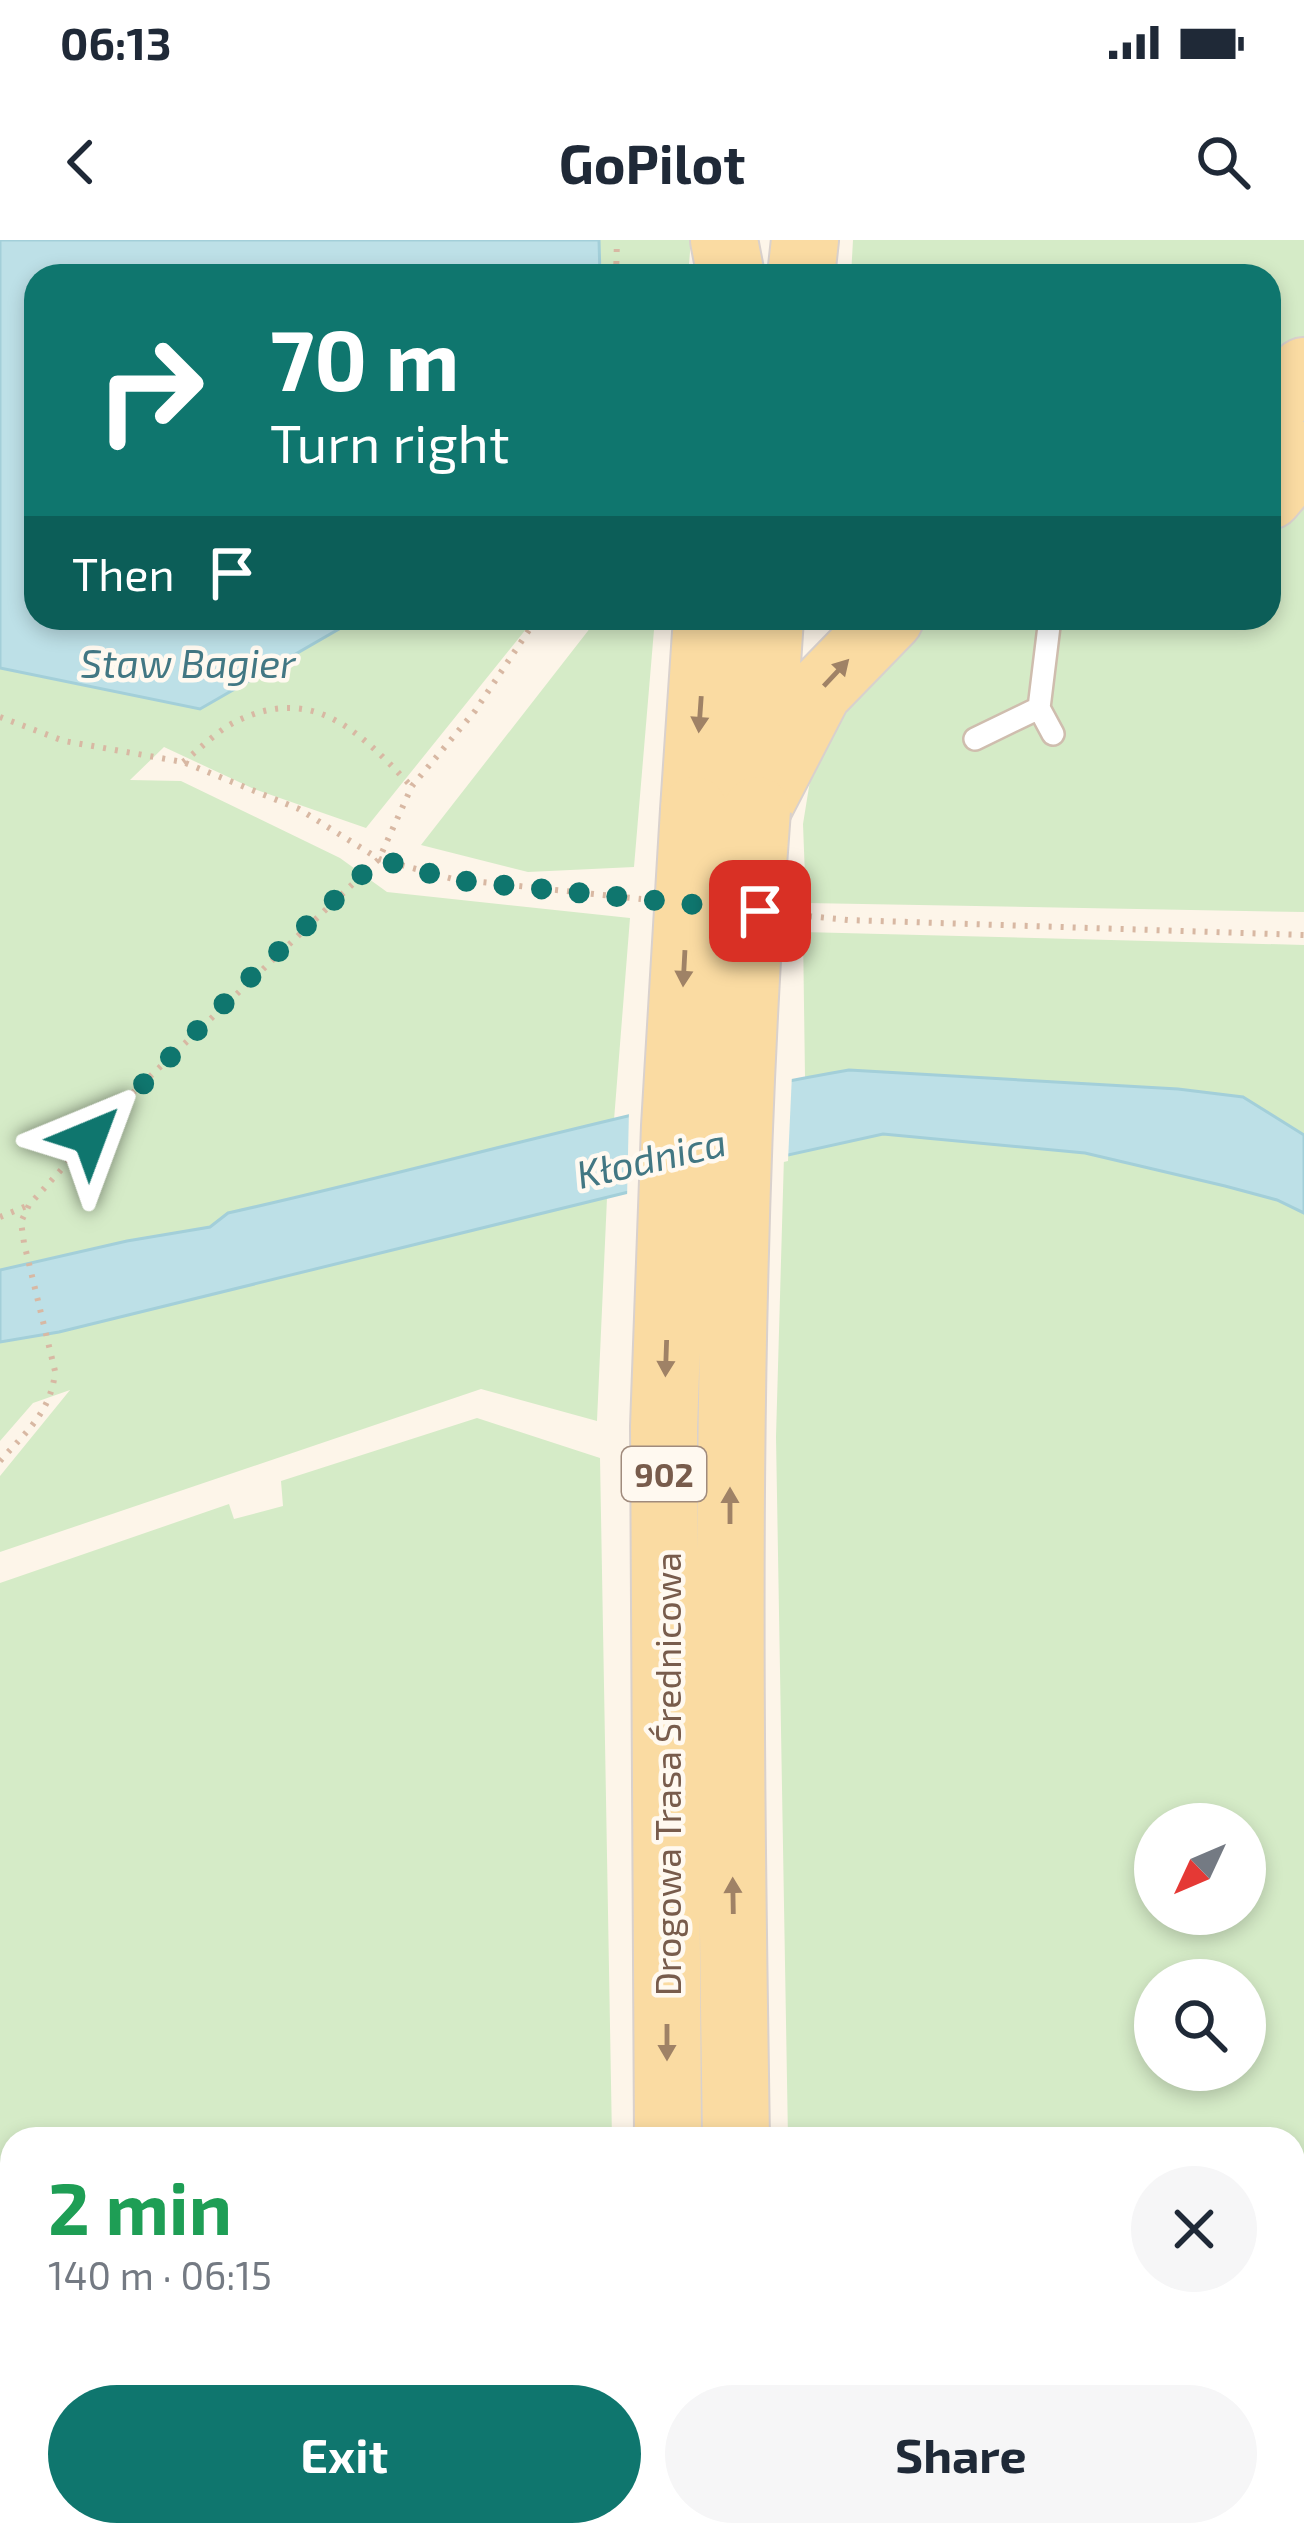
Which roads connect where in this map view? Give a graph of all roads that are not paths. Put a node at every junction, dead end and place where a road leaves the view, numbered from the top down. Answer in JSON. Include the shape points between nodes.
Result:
{"nodes":[{"id":1,"x":1304,"y":371,"type":"edge"},
{"id":2,"x":1281,"y":397,"type":"edge"},
{"id":3,"x":1304,"y":455,"type":"edge"},
{"id":4,"x":1281,"y":482,"type":"edge"},
{"id":5,"x":707,"y":630,"type":"edge"},
{"id":6,"x":767,"y":630,"type":"edge"},
{"id":7,"x":878,"y":630,"type":"edge"},
{"id":8,"x":1049,"y":630,"type":"edge"},
{"id":9,"x":1039,"y":708,"type":"junction"},
{"id":10,"x":1053,"y":734,"type":"dead end"},
{"id":11,"x":975,"y":739,"type":"dead end"},
{"id":12,"x":725,"y":810,"type":"junction"},
{"id":13,"x":668,"y":2127,"type":"edge"},
{"id":14,"x":736,"y":2127,"type":"edge"}],
"edges":[{"from":1,"to":2,"type":"main road"},
{"from":3,"to":4,"type":"main road"},
{"from":5,"to":12,"type":"main road","name":"Drogowa Trasa Średnicowa","number":"902","one_way":true},
{"from":6,"to":12,"type":"main road","name":"Drogowa Trasa Średnicowa","number":"902"},
{"from":12,"to":7,"type":"main road","one_way":true},
{"from":8,"to":9,"type":"lane"},
{"from":9,"to":10,"type":"lane"},
{"from":9,"to":11,"type":"lane"},
{"from":12,"to":13,"type":"main road","name":"Drogowa Trasa Średnicowa","number":"902","one_way":true,"bridge":true,"via":[[674,1126],[664,1427]]},
{"from":14,"to":12,"type":"main road","name":"Drogowa Trasa Średnicowa","number":"902","one_way":true,"bridge":true,"via":[[730,1439],[738,1132]]}]}
